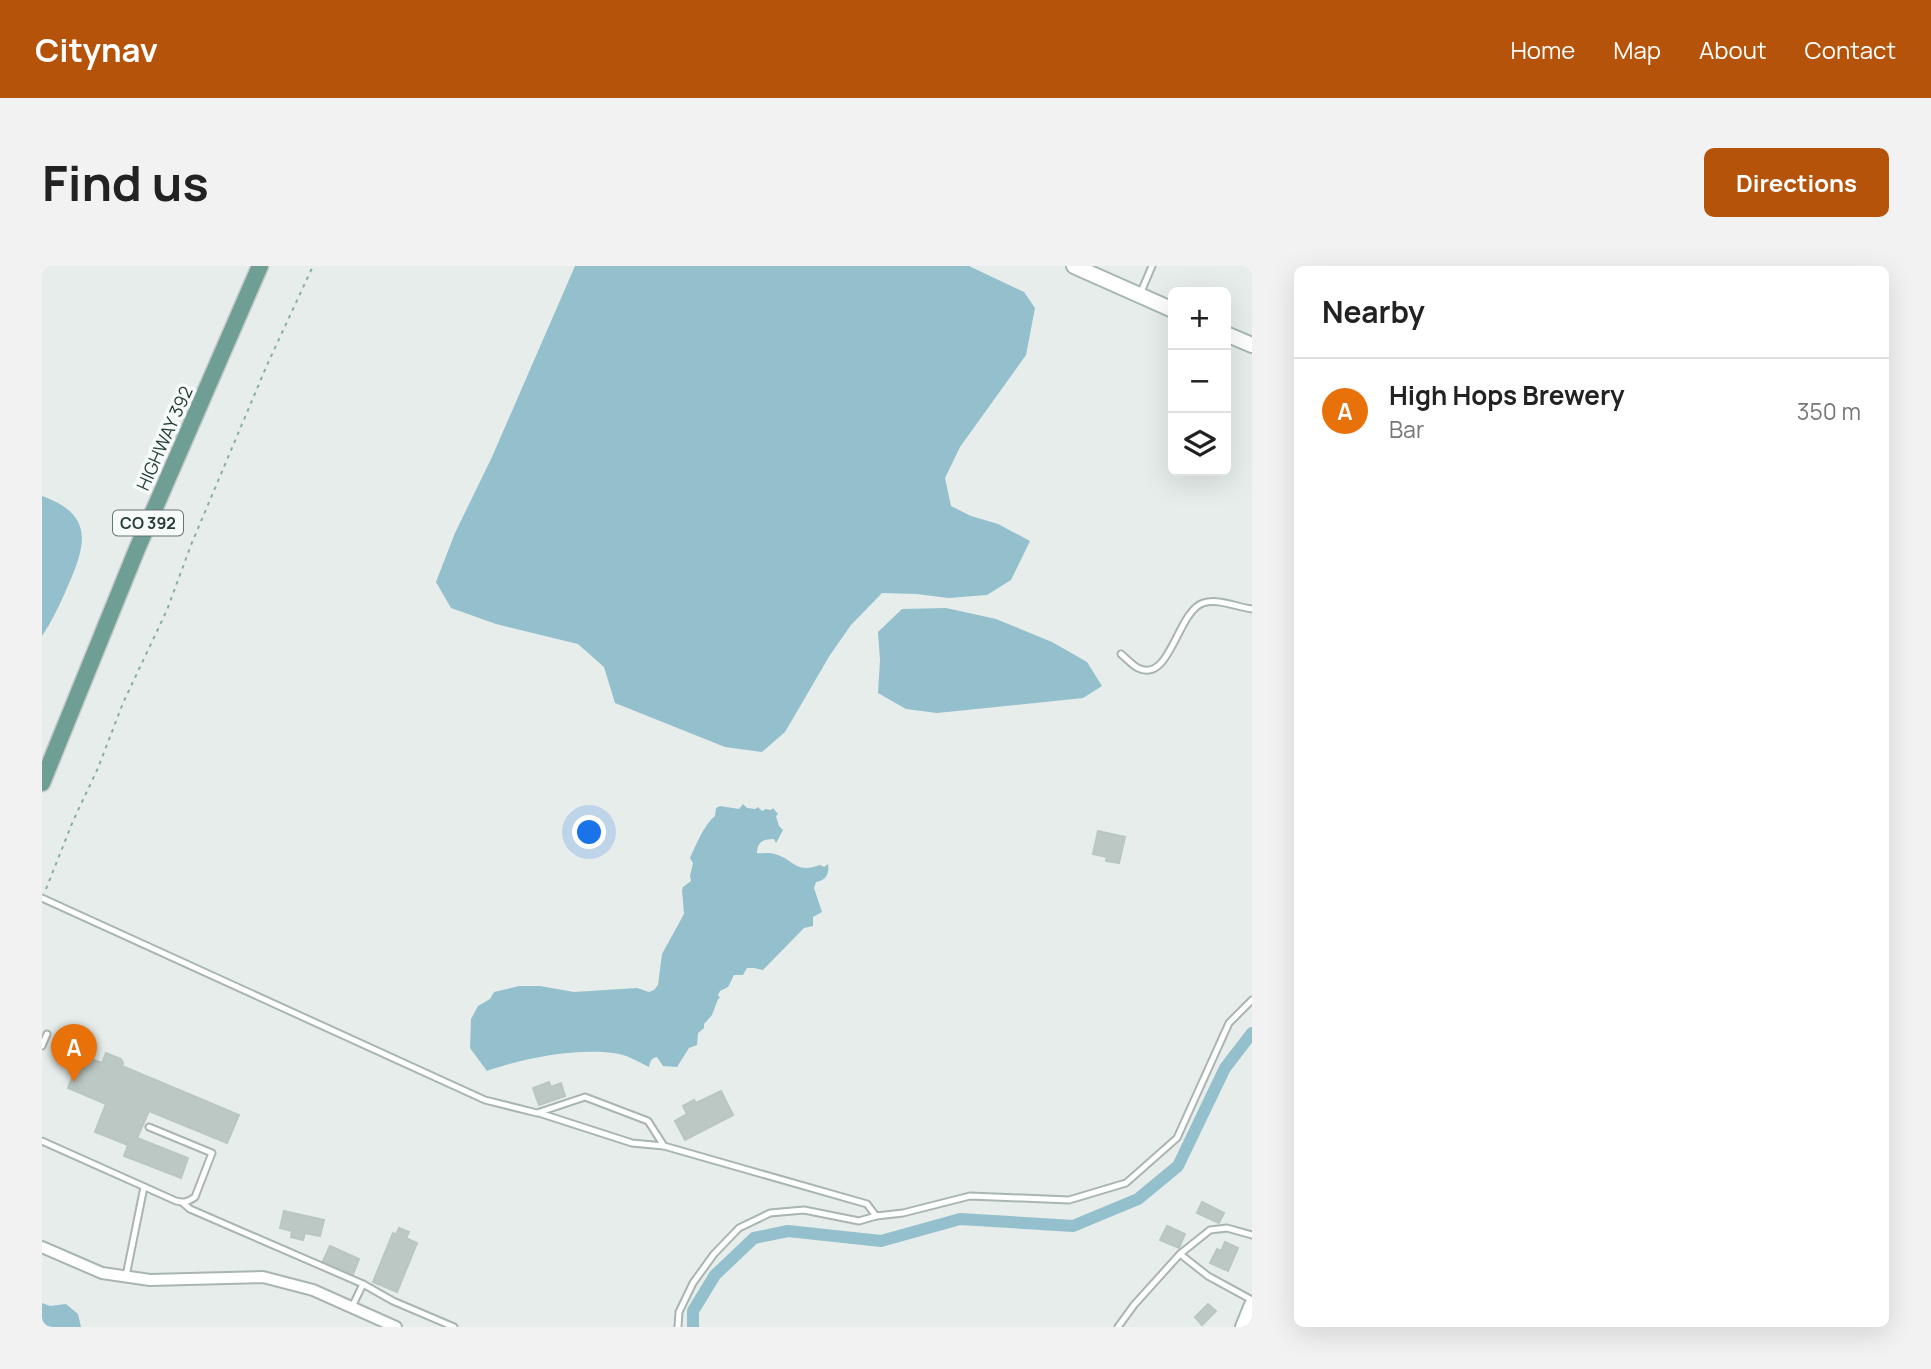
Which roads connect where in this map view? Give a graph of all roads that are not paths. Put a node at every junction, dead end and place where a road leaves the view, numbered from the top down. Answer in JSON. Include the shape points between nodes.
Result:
{"nodes":[{"id":1,"x":260,"y":266,"type":"edge"},
{"id":2,"x":1074,"y":266,"type":"edge"},
{"id":3,"x":1152,"y":266,"type":"edge"},
{"id":4,"x":1139,"y":295,"type":"junction"},
{"id":5,"x":1168,"y":308,"type":"edge"},
{"id":6,"x":1231,"y":336,"type":"edge"},
{"id":7,"x":1252,"y":345,"type":"edge"},
{"id":8,"x":1252,"y":608,"type":"edge"},
{"id":9,"x":1121,"y":654,"type":"dead end"},
{"id":10,"x":42,"y":783,"type":"edge"},
{"id":11,"x":42,"y":898,"type":"edge"},
{"id":12,"x":1252,"y":1000,"type":"edge"},
{"id":13,"x":47,"y":1034,"type":"dead end"},
{"id":14,"x":42,"y":1046,"type":"edge"},
{"id":15,"x":537,"y":1113,"type":"junction"},
{"id":16,"x":149,"y":1127,"type":"dead end"},
{"id":17,"x":42,"y":1141,"type":"edge"},
{"id":18,"x":664,"y":1146,"type":"junction"},
{"id":19,"x":144,"y":1187,"type":"junction"},
{"id":20,"x":183,"y":1203,"type":"junction"},
{"id":21,"x":876,"y":1216,"type":"junction"},
{"id":22,"x":1252,"y":1235,"type":"edge"},
{"id":23,"x":42,"y":1247,"type":"edge"},
{"id":24,"x":1180,"y":1254,"type":"junction"},
{"id":25,"x":126,"y":1276,"type":"junction"},
{"id":26,"x":363,"y":1284,"type":"junction"},
{"id":27,"x":1252,"y":1303,"type":"edge"},
{"id":28,"x":352,"y":1308,"type":"junction"},
{"id":29,"x":396,"y":1327,"type":"edge"},
{"id":30,"x":454,"y":1327,"type":"edge"},
{"id":31,"x":678,"y":1327,"type":"edge"},
{"id":32,"x":1118,"y":1327,"type":"edge"},
{"id":33,"x":1243,"y":1327,"type":"edge"}],
"edges":[{"from":1,"to":10,"type":"main road","name":"HIGHWAY 392","number":"CO 392","via":[[136,549]]},
{"from":2,"to":4,"type":"street"},
{"from":3,"to":4,"type":"lane"},
{"from":4,"to":5,"type":"street"},
{"from":6,"to":7,"type":"street"},
{"from":8,"to":9,"type":"lane","via":[[1212,601],[1199,605],[1154,670],[1137,668]]},
{"from":11,"to":15,"type":"lane","via":[[485,1100]]},
{"from":12,"to":21,"type":"lane","via":[[1229,1023],[1177,1138],[1126,1183],[1069,1200],[970,1196]]},
{"from":13,"to":14,"type":"lane"},
{"from":15,"to":18,"type":"lane","via":[[632,1143]]},
{"from":15,"to":18,"type":"lane","via":[[585,1097],[648,1121]]},
{"from":16,"to":20,"type":"lane","via":[[212,1153],[195,1197]]},
{"from":17,"to":19,"type":"lane"},
{"from":18,"to":21,"type":"lane","via":[[867,1205]]},
{"from":19,"to":20,"type":"lane"},
{"from":19,"to":25,"type":"lane"},
{"from":20,"to":26,"type":"lane"},
{"from":21,"to":31,"type":"lane","via":[[859,1221],[804,1210],[770,1213],[739,1228],[693,1283],[679,1312]]},
{"from":22,"to":24,"type":"lane","via":[[1227,1228],[1210,1230]]},
{"from":23,"to":25,"type":"street","via":[[102,1273]]},
{"from":24,"to":27,"type":"lane"},
{"from":24,"to":32,"type":"lane"},
{"from":25,"to":28,"type":"street","via":[[150,1280],[262,1277],[313,1290]]},
{"from":26,"to":28,"type":"lane"},
{"from":26,"to":30,"type":"lane"},
{"from":27,"to":33,"type":"street"},
{"from":28,"to":29,"type":"street"}]}
